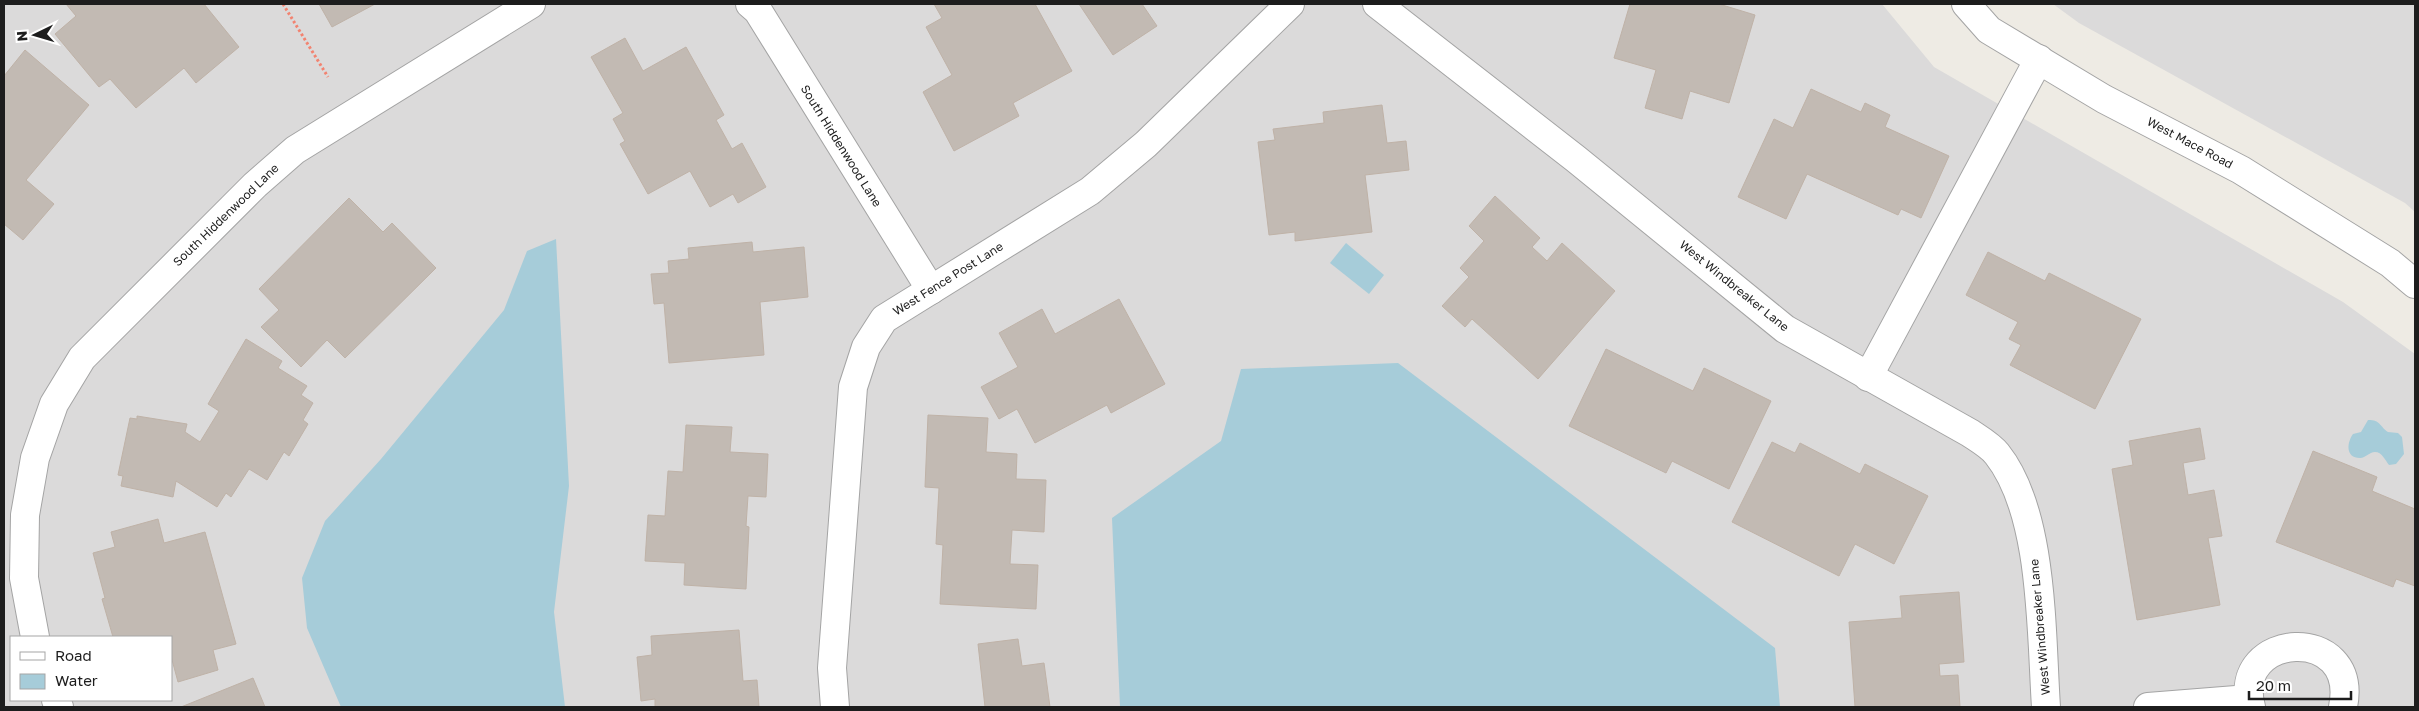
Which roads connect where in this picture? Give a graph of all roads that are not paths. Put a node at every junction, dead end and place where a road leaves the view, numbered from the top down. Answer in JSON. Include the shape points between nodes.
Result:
{"nodes":[{"id":1,"x":531,"y":4,"type":"edge"},
{"id":2,"x":750,"y":4,"type":"edge"},
{"id":3,"x":1290,"y":4,"type":"edge"},
{"id":4,"x":1376,"y":4,"type":"edge"},
{"id":5,"x":1966,"y":4,"type":"edge"},
{"id":6,"x":2039,"y":59,"type":"junction"},
{"id":7,"x":2415,"y":284,"type":"edge"},
{"id":8,"x":931,"y":290,"type":"junction"},
{"id":9,"x":1868,"y":377,"type":"junction"},
{"id":10,"x":35,"y":636,"type":"edge"},
{"id":11,"x":2250,"y":703,"type":"edge"},
{"id":12,"x":834,"y":707,"type":"edge"},
{"id":13,"x":2046,"y":707,"type":"edge"},
{"id":14,"x":2148,"y":707,"type":"edge"},
{"id":15,"x":2343,"y":707,"type":"edge"}],
"edges":[{"from":1,"to":10,"type":"street","name":"South Hiddenwood Lane","via":[[295,150],[255,185],[82,358],[54,404],[35,458],[25,516],[24,578]]},
{"from":2,"to":8,"type":"street","name":"South Hiddenwood Lane","via":[[758,11]]},
{"from":3,"to":8,"type":"street","name":"West Fence Post Lane","via":[[1146,144],[1090,191]]},
{"from":4,"to":9,"type":"street","name":"West Windbreaker Lane","via":[[1576,159],[1785,329]]},
{"from":5,"to":6,"type":"street","name":"West Mace Road","via":[[1989,30]]},
{"from":6,"to":7,"type":"street","name":"West Mace Road","via":[[2104,99],[2241,170],[2390,263]]},
{"from":6,"to":9,"type":"street"},
{"from":8,"to":12,"type":"street","name":"West Fence Post Lane","via":[[884,319],[866,347],[853,387],[832,668]]},
{"from":9,"to":13,"type":"street","name":"West Windbreaker Lane","via":[[1970,433],[1997,453],[2014,481],[2027,517],[2038,576]]},
{"from":11,"to":14,"type":"street"},
{"from":11,"to":15,"type":"street","via":[[2250,683],[2255,668],[2279,648],[2294,645],[2310,647],[2336,664],[2346,695]]}]}
